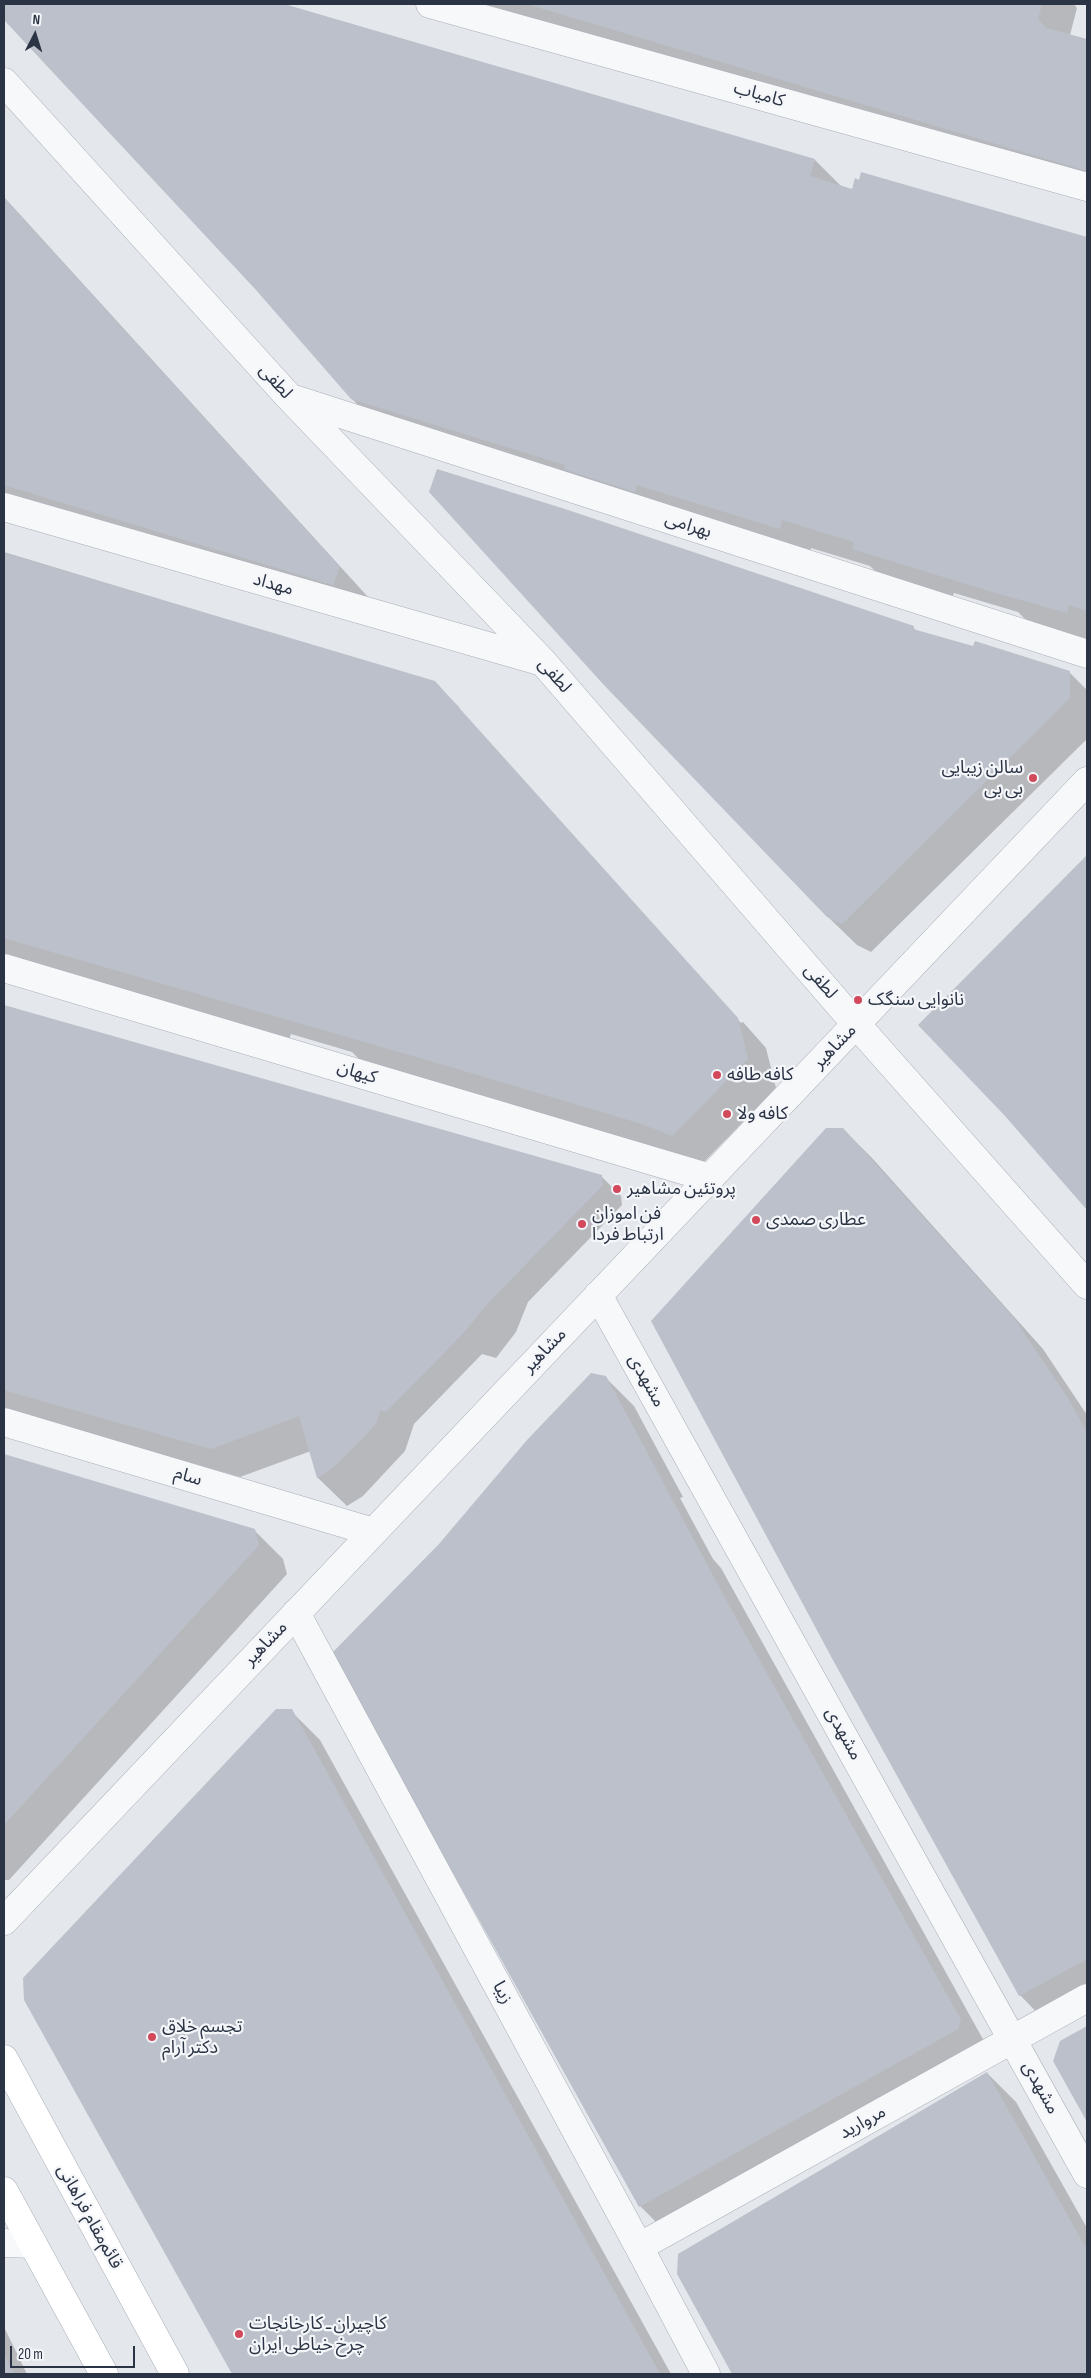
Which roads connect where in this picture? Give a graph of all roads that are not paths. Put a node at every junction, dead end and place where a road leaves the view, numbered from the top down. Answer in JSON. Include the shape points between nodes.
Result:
{"nodes":[{"id":1,"x":430,"y":4,"type":"edge"},
{"id":2,"x":4,"y":82,"type":"edge"},
{"id":3,"x":1087,"y":187,"type":"edge"},
{"id":4,"x":289,"y":397,"type":"junction"},
{"id":5,"x":4,"y":507,"type":"edge"},
{"id":6,"x":1087,"y":654,"type":"edge"},
{"id":7,"x":543,"y":662,"type":"junction"},
{"id":8,"x":1087,"y":781,"type":"edge"},
{"id":9,"x":4,"y":968,"type":"edge"},
{"id":10,"x":856,"y":1024,"type":"junction"},
{"id":11,"x":710,"y":1178,"type":"junction"},
{"id":12,"x":1087,"y":1285,"type":"edge"},
{"id":13,"x":598,"y":1295,"type":"junction"},
{"id":14,"x":4,"y":1422,"type":"edge"},
{"id":15,"x":373,"y":1532,"type":"junction"},
{"id":16,"x":296,"y":1612,"type":"junction"},
{"id":17,"x":4,"y":1921,"type":"edge"},
{"id":18,"x":1087,"y":1998,"type":"edge"},
{"id":19,"x":1014,"y":2039,"type":"junction"},
{"id":20,"x":4,"y":2059,"type":"edge"},
{"id":21,"x":1087,"y":2174,"type":"edge"},
{"id":22,"x":4,"y":2191,"type":"edge"},
{"id":23,"x":4,"y":2243,"type":"edge"},
{"id":24,"x":33,"y":2244,"type":"junction"},
{"id":25,"x":639,"y":2247,"type":"junction"},
{"id":26,"x":104,"y":2374,"type":"edge"},
{"id":27,"x":175,"y":2374,"type":"edge"},
{"id":28,"x":706,"y":2374,"type":"edge"}],
"edges":[{"from":1,"to":3,"type":"street","name":"کامیاب"},
{"from":2,"to":4,"type":"street","name":"لطفی"},
{"from":4,"to":6,"type":"street","name":"بهرامی"},
{"from":4,"to":7,"type":"street","name":"لطفی"},
{"from":5,"to":7,"type":"street","name":"مهداد"},
{"from":7,"to":10,"type":"street","name":"لطفی"},
{"from":8,"to":10,"type":"street","name":"مشاهیر"},
{"from":9,"to":11,"type":"street","name":"کیهان"},
{"from":10,"to":11,"type":"street","name":"مشاهیر"},
{"from":10,"to":12,"type":"street","name":"لطفی"},
{"from":11,"to":13,"type":"street","name":"مشاهیر"},
{"from":13,"to":15,"type":"street","name":"مشاهیر"},
{"from":13,"to":19,"type":"street","name":"مشهدی"},
{"from":14,"to":15,"type":"street","name":"سام"},
{"from":15,"to":16,"type":"street","name":"مشاهیر"},
{"from":16,"to":17,"type":"street","name":"مشاهیر"},
{"from":16,"to":25,"type":"street","name":"زیبا"},
{"from":18,"to":19,"type":"street","name":"مروارید"},
{"from":19,"to":21,"type":"street","name":"مشهدی"},
{"from":19,"to":25,"type":"street","name":"مروارید"},
{"from":20,"to":27,"type":"main road","name":"قائم‌مقام فراهانی"},
{"from":22,"to":24,"type":"main road"},
{"from":23,"to":24,"type":"street"},
{"from":24,"to":26,"type":"main road"},
{"from":25,"to":28,"type":"street","name":"زیبا"}]}
